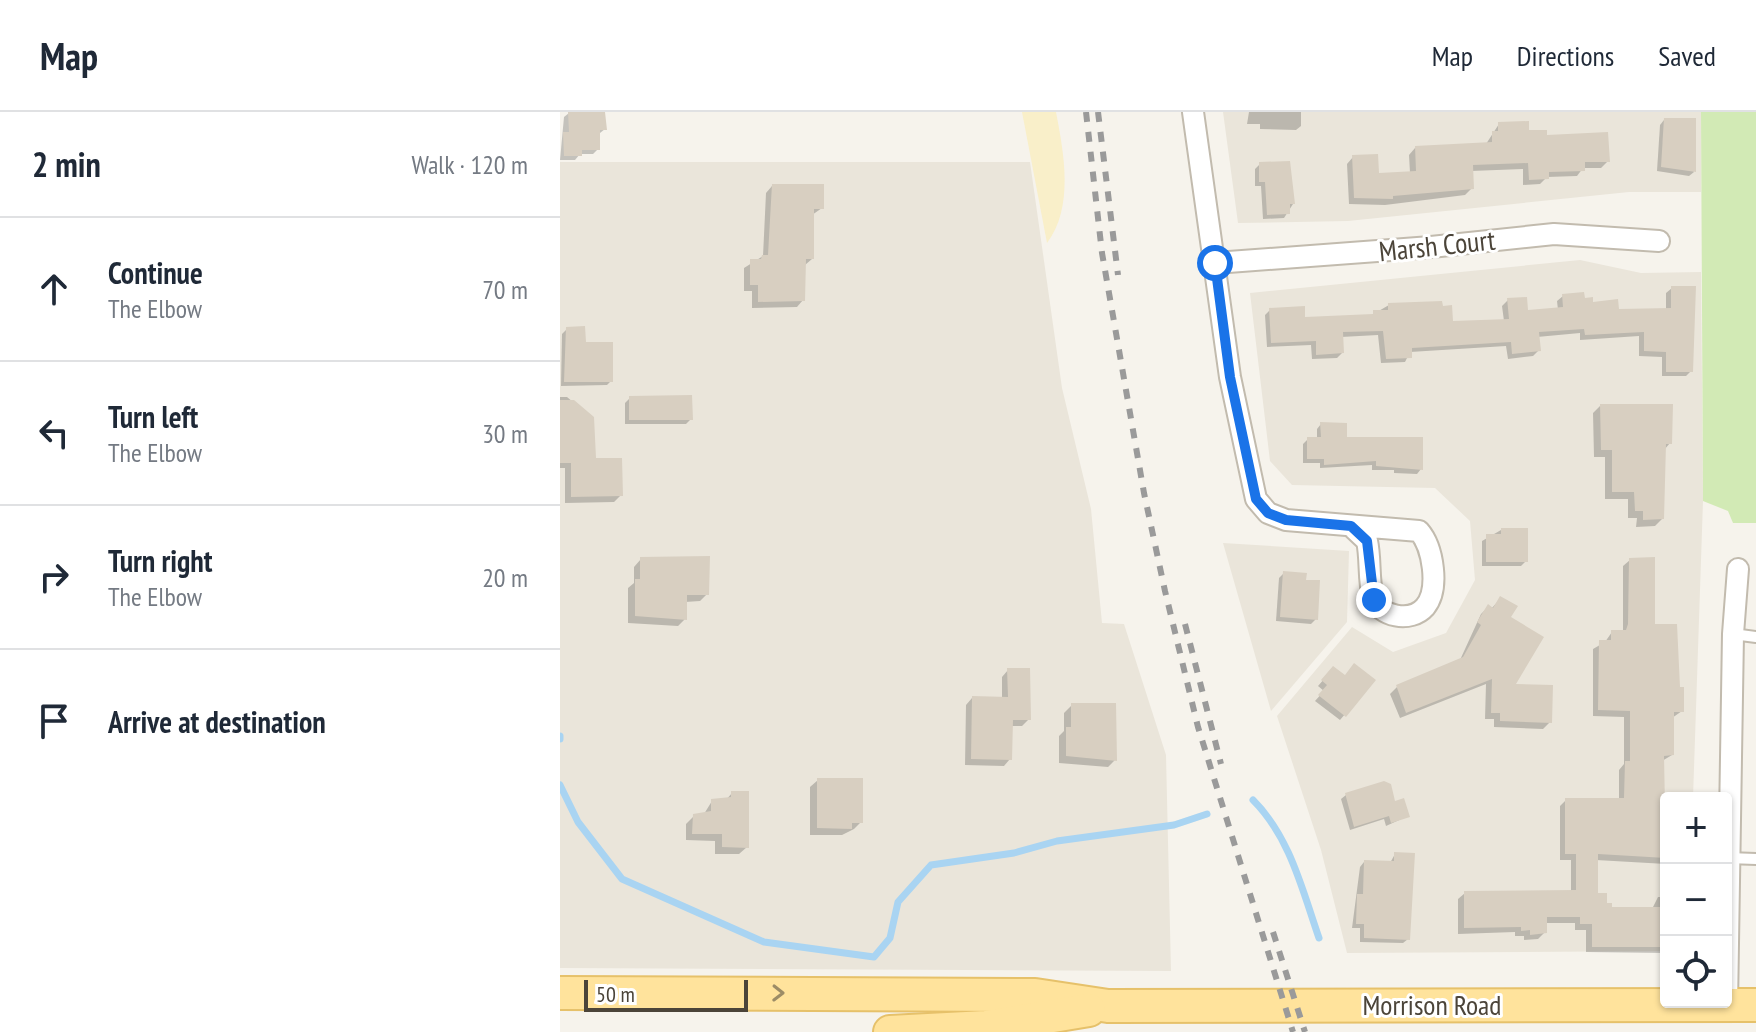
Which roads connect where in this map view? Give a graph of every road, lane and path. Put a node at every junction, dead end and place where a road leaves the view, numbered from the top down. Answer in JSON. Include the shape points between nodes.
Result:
{"nodes":[{"id":1,"x":1193,"y":112,"type":"edge"},
{"id":2,"x":1659,"y":241,"type":"dead end"},
{"id":3,"x":1215,"y":263,"type":"junction"},
{"id":4,"x":1351,"y":526,"type":"junction"},
{"id":5,"x":1738,"y":569,"type":"dead end"},
{"id":6,"x":1733,"y":634,"type":"junction"},
{"id":7,"x":1756,"y":637,"type":"edge"},
{"id":8,"x":1729,"y":792,"type":"edge"},
{"id":9,"x":1732,"y":858,"type":"edge"},
{"id":10,"x":1756,"y":859,"type":"edge"},
{"id":11,"x":1729,"y":864,"type":"edge"},
{"id":12,"x":560,"y":993,"type":"edge"},
{"id":13,"x":1742,"y":1005,"type":"edge"},
{"id":14,"x":1108,"y":1006,"type":"junction"},
{"id":15,"x":890,"y":1032,"type":"edge"}],
"edges":[{"from":1,"to":3,"type":"street"},
{"from":2,"to":3,"type":"street","name":"Marsh Court","via":[[1554,234]]},
{"from":3,"to":4,"type":"street","via":[[1230,377],[1256,499],[1268,513],[1286,520]]},
{"from":4,"to":4,"type":"street","via":[[1367,541],[1374,600],[1382,610],[1411,616],[1424,609],[1430,597],[1428,540],[1419,531]]},
{"from":5,"to":6,"type":"street"},
{"from":6,"to":7,"type":"lane"},
{"from":6,"to":8,"type":"street"},
{"from":9,"to":10,"type":"lane"},
{"from":11,"to":13,"type":"street"},
{"from":12,"to":14,"type":"main road","name":"Morrison Road","one_way":true,"via":[[1035,995]]},
{"from":13,"to":14,"type":"main road","name":"Morrison Road"},
{"from":14,"to":15,"type":"main road","name":"Morrison Road","via":[[986,1027]]}]}
